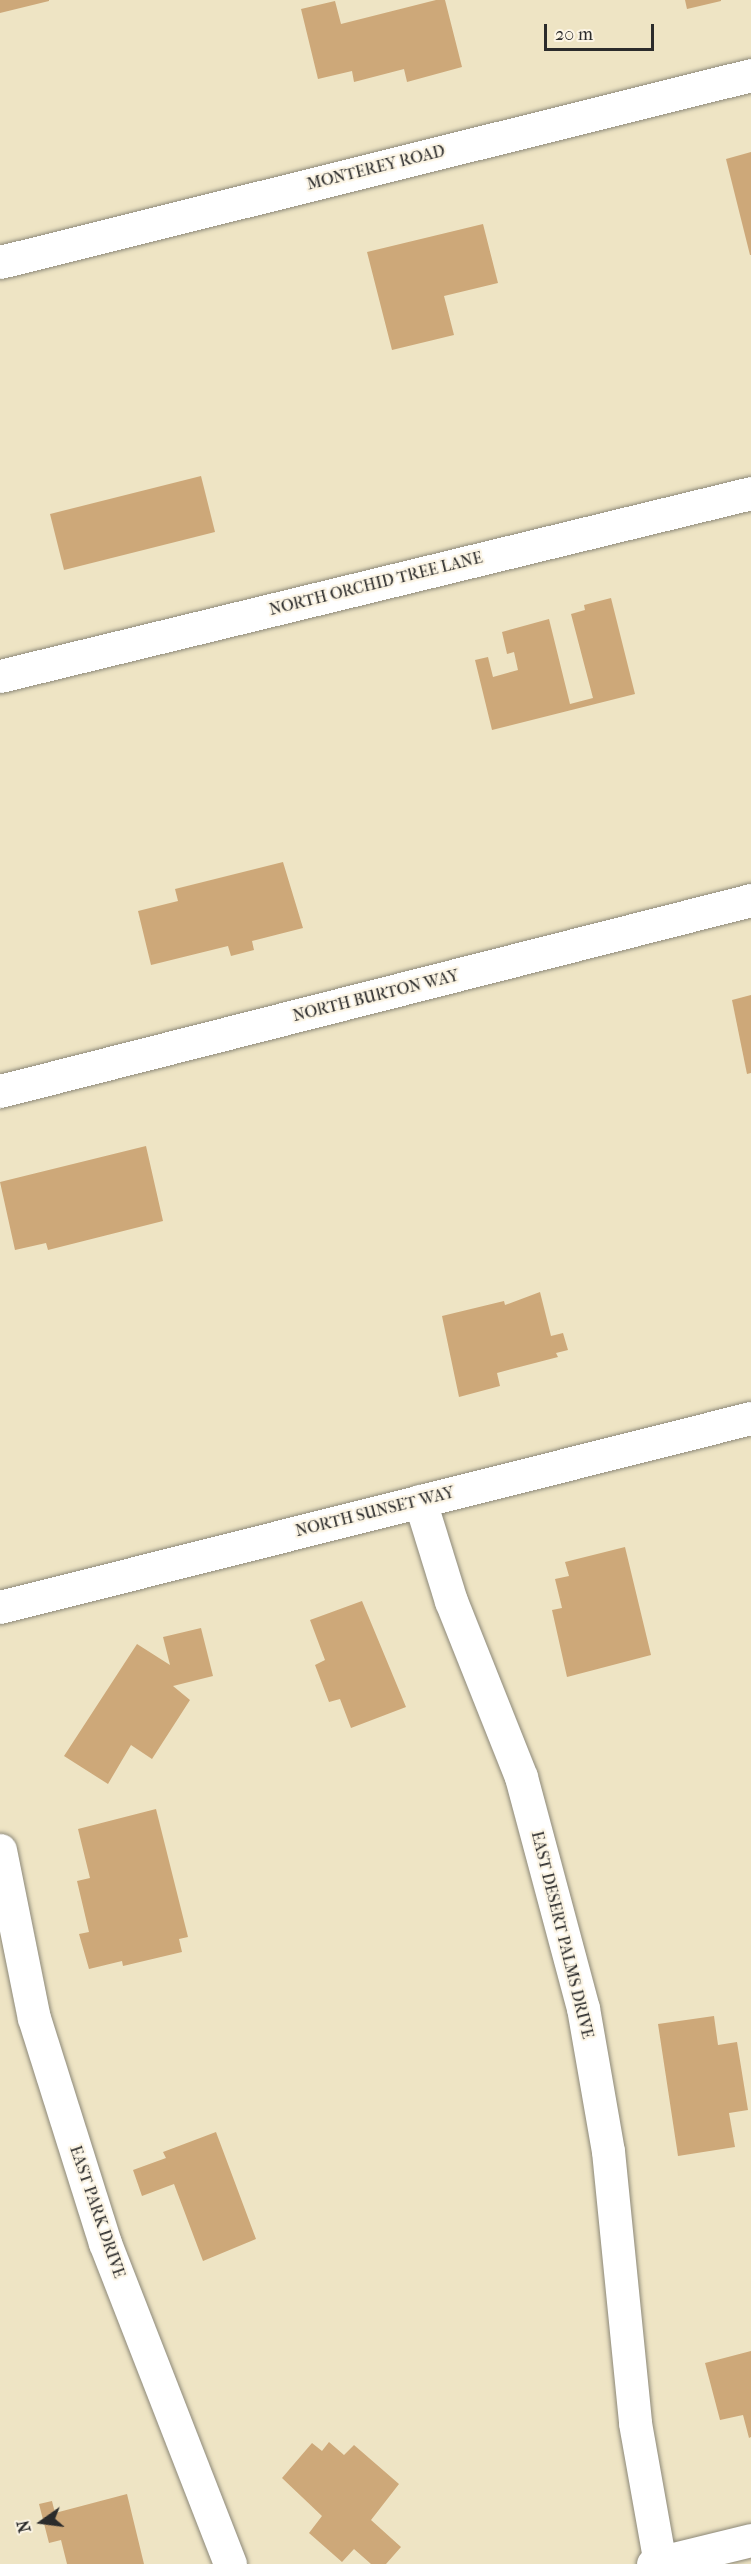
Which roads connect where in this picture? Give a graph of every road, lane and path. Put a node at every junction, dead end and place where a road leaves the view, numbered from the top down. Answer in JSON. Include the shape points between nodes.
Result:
{"nodes":[{"id":1,"x":751,"y":75,"type":"edge"},
{"id":2,"x":0,"y":262,"type":"edge"},
{"id":3,"x":751,"y":493,"type":"edge"},
{"id":4,"x":0,"y":675,"type":"edge"},
{"id":5,"x":751,"y":900,"type":"edge"},
{"id":6,"x":0,"y":1091,"type":"edge"},
{"id":7,"x":751,"y":1418,"type":"edge"},
{"id":8,"x":420,"y":1501,"type":"junction"},
{"id":9,"x":0,"y":1607,"type":"edge"},
{"id":10,"x":0,"y":1850,"type":"edge"},
{"id":11,"x":751,"y":2540,"type":"edge"},
{"id":12,"x":657,"y":2563,"type":"edge"},
{"id":13,"x":230,"y":2564,"type":"edge"}],
"edges":[{"from":1,"to":2,"type":"street","name":"MONTEREY ROAD"},
{"from":3,"to":4,"type":"street","name":"NORTH ORCHID TREE LANE"},
{"from":5,"to":6,"type":"street","name":"NORTH BURTON WAY"},
{"from":7,"to":8,"type":"street","name":"NORTH SUNSET WAY"},
{"from":8,"to":9,"type":"street","name":"NORTH SUNSET WAY"},
{"from":8,"to":12,"type":"street","name":"EAST DESERT PALMS DRIVE","via":[[452,1601],[521,1777],[583,2008],[608,2151],[635,2423]]},
{"from":10,"to":13,"type":"street","name":"EAST PARK DRIVE","via":[[34,2018],[105,2243]]},
{"from":11,"to":12,"type":"street"}]}
